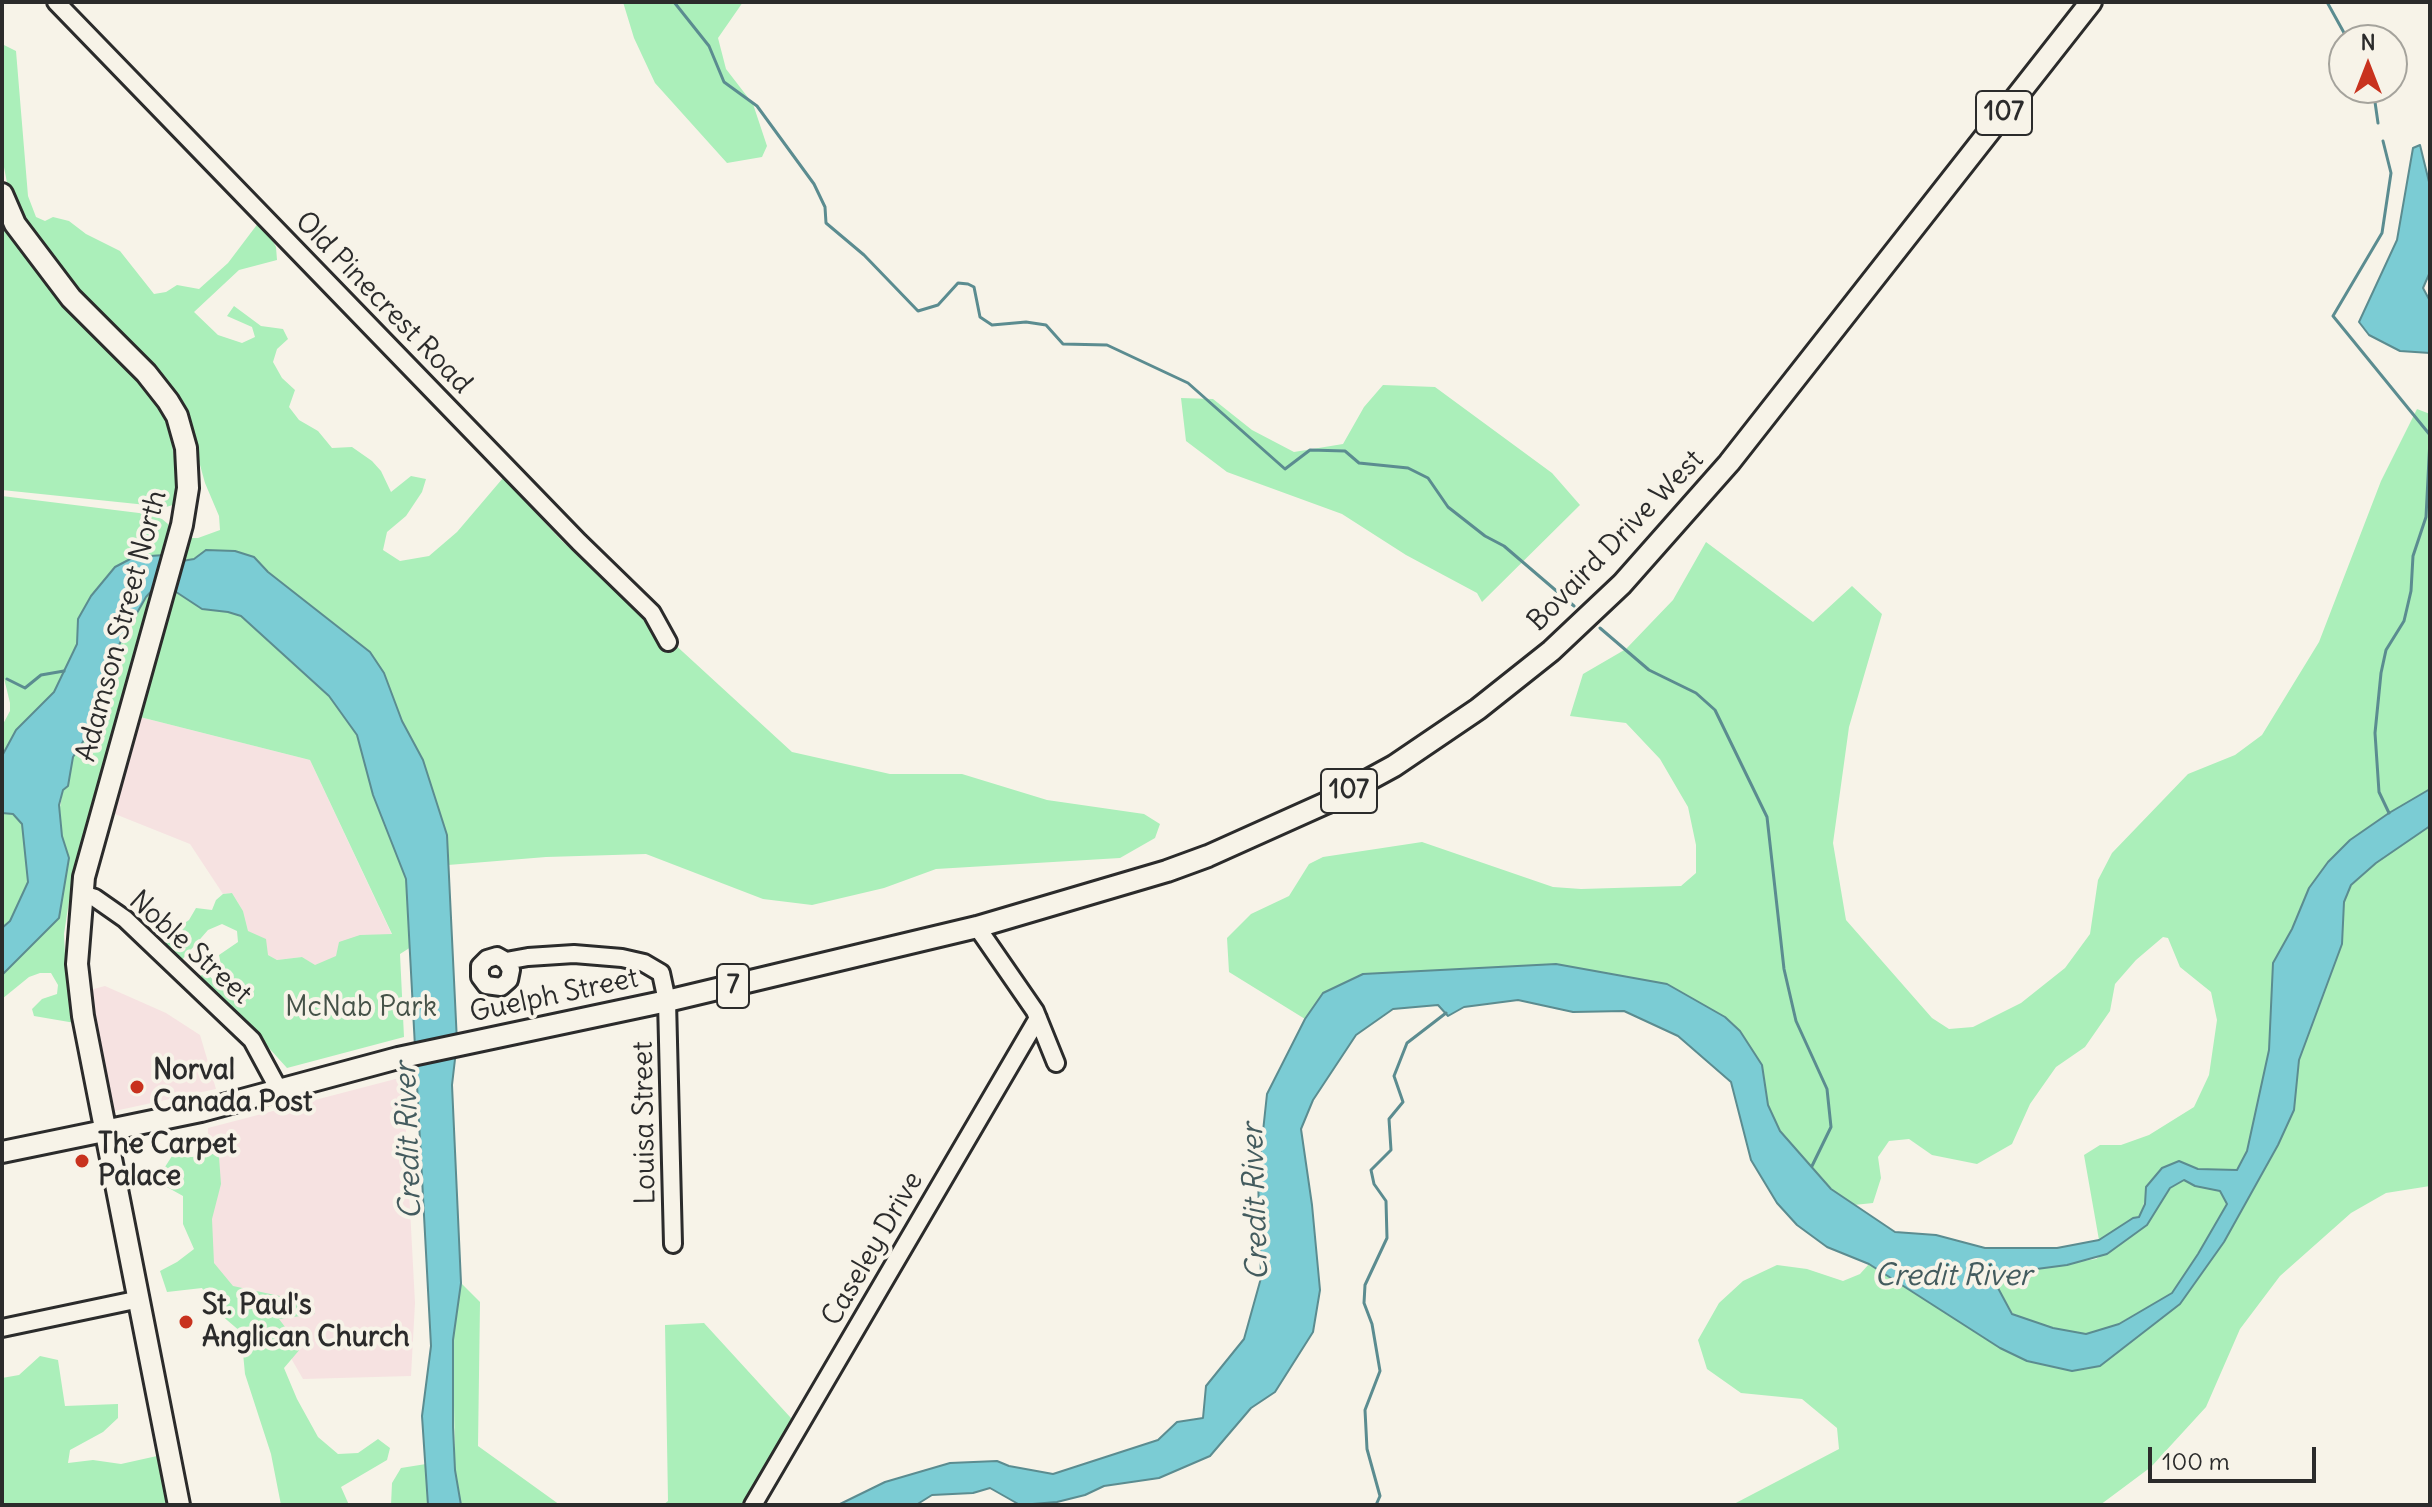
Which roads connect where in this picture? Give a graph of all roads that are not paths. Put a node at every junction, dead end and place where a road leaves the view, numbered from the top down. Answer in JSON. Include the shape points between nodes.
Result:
{"nodes":[{"id":1,"x":56,"y":2,"type":"edge"},
{"id":2,"x":2091,"y":2,"type":"edge"},
{"id":3,"x":2,"y":194,"type":"edge"},
{"id":4,"x":668,"y":642,"type":"dead end"},
{"id":5,"x":1121,"y":886,"type":"joint"},
{"id":6,"x":82,"y":894,"type":"junction"},
{"id":7,"x":977,"y":927,"type":"junction"},
{"id":8,"x":506,"y":961,"type":"dead end"},
{"id":9,"x":667,"y":1001,"type":"junction"},
{"id":10,"x":1038,"y":1018,"type":"junction"},
{"id":11,"x":1056,"y":1063,"type":"dead end"},
{"id":12,"x":279,"y":1090,"type":"junction"},
{"id":13,"x":105,"y":1131,"type":"junction"},
{"id":14,"x":2,"y":1152,"type":"edge"},
{"id":15,"x":673,"y":1244,"type":"dead end"},
{"id":16,"x":140,"y":1299,"type":"junction"},
{"id":17,"x":2,"y":1328,"type":"edge"},
{"id":18,"x":179,"y":1505,"type":"edge"},
{"id":19,"x":753,"y":1505,"type":"edge"}],
"edges":[{"from":1,"to":4,"type":"street","name":"Old Pinecrest Road","via":[[652,613]]},
{"from":2,"to":5,"type":"main road","name":"Bovaird Drive West","number":"107","via":[[1729,463],[1622,584],[1551,651],[1394,766],[1208,856]]},
{"from":3,"to":6,"type":"main road","name":"Adamson Street North","via":[[15,224],[71,298],[146,373],[177,416],[188,468],[176,545]]},
{"from":5,"to":7,"type":"main road","name":"Bovaird Drive West","number":"7"},
{"from":6,"to":12,"type":"street","name":"Noble Street","via":[[125,919],[252,1040]]},
{"from":6,"to":13,"type":"main road","name":"Adamson Street North","via":[[79,998]]},
{"from":7,"to":9,"type":"main road","name":"Guelph Street","number":"7"},
{"from":7,"to":10,"type":"street"},
{"from":8,"to":9,"type":"street","via":[[574,954],[644,963],[661,973]]},
{"from":9,"to":12,"type":"main road","name":"Guelph Street","number":"7","via":[[398,1058]]},
{"from":9,"to":15,"type":"street","name":"Louisa Street"},
{"from":10,"to":11,"type":"street"},
{"from":10,"to":19,"type":"street","name":"Caseley Drive"},
{"from":12,"to":13,"type":"main road","name":"Guelph Street","number":"7"},
{"from":13,"to":14,"type":"main road","name":"Guelph Street","number":"7"},
{"from":13,"to":16,"type":"main road","name":"Adamson Street North"},
{"from":16,"to":17,"type":"street"},
{"from":16,"to":18,"type":"main road","name":"Adamson Street North"}]}
